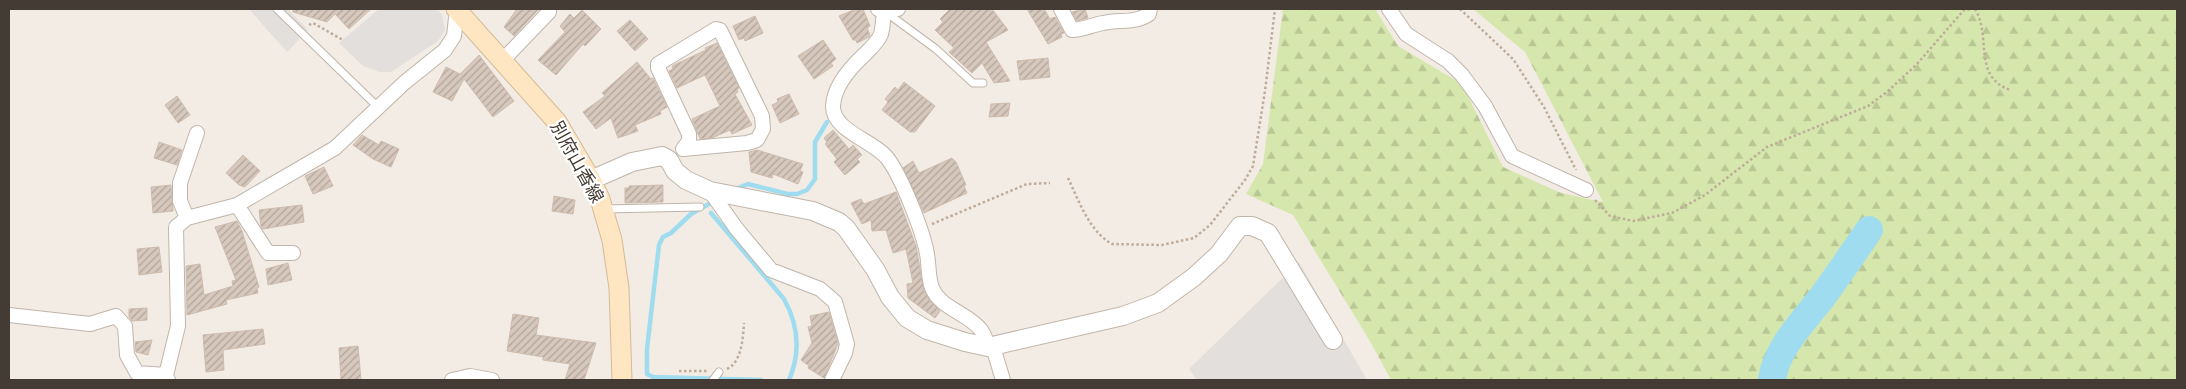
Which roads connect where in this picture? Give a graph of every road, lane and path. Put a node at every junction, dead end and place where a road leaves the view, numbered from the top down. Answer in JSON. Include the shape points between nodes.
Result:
{"nodes":[{"id":1,"x":277,"y":9,"type":"edge"},
{"id":2,"x":457,"y":9,"type":"edge"},
{"id":3,"x":549,"y":9,"type":"edge"},
{"id":4,"x":1061,"y":9,"type":"edge"},
{"id":5,"x":1150,"y":9,"type":"edge"},
{"id":6,"x":1275,"y":9,"type":"edge"},
{"id":7,"x":1389,"y":9,"type":"edge"},
{"id":8,"x":1460,"y":9,"type":"edge"},
{"id":9,"x":1973,"y":9,"type":"edge"},
{"id":10,"x":886,"y":10,"type":"edge"},
{"id":11,"x":305,"y":27,"type":"dead end"},
{"id":12,"x":344,"y":40,"type":"dead end"},
{"id":13,"x":502,"y":61,"type":"junction"},
{"id":14,"x":983,"y":82,"type":"dead end"},
{"id":15,"x":2010,"y":90,"type":"dead end"},
{"id":16,"x":378,"y":108,"type":"junction"},
{"id":17,"x":197,"y":133,"type":"dead end"},
{"id":18,"x":683,"y":149,"type":"junction"},
{"id":19,"x":662,"y":156,"type":"junction"},
{"id":20,"x":1068,"y":178,"type":"dead end"},
{"id":21,"x":591,"y":180,"type":"junction"},
{"id":22,"x":1050,"y":183,"type":"dead end"},
{"id":23,"x":1586,"y":190,"type":"junction"},
{"id":24,"x":710,"y":191,"type":"junction"},
{"id":25,"x":237,"y":205,"type":"junction"},
{"id":26,"x":700,"y":207,"type":"dead end"},
{"id":27,"x":603,"y":209,"type":"junction"},
{"id":28,"x":187,"y":218,"type":"junction"},
{"id":29,"x":921,"y":230,"type":"junction"},
{"id":30,"x":293,"y":253,"type":"dead end"},
{"id":31,"x":9,"y":315,"type":"edge"},
{"id":32,"x":744,"y":323,"type":"dead end"},
{"id":33,"x":1333,"y":340,"type":"dead end"},
{"id":34,"x":991,"y":347,"type":"junction"},
{"id":35,"x":679,"y":371,"type":"dead end"},
{"id":36,"x":718,"y":372,"type":"junction"},
{"id":37,"x":167,"y":378,"type":"edge"},
{"id":38,"x":452,"y":380,"type":"edge"},
{"id":39,"x":492,"y":380,"type":"edge"},
{"id":40,"x":622,"y":380,"type":"edge"},
{"id":41,"x":714,"y":380,"type":"edge"},
{"id":42,"x":832,"y":380,"type":"edge"},
{"id":43,"x":1003,"y":380,"type":"edge"}],
"edges":[{"from":1,"to":16,"type":"lane"},
{"from":2,"to":13,"type":"main road","name":"別府山香線"},
{"from":2,"to":16,"type":"street","via":[[454,36],[445,50]]},
{"from":3,"to":13,"type":"street"},
{"from":4,"to":5,"type":"street","via":[[1070,28],[1076,30],[1104,22],[1141,19],[1149,14]]},
{"from":6,"to":20,"type":"path","via":[[1252,166],[1210,225],[1194,238],[1162,245],[1112,244],[1086,216]]},
{"from":7,"to":23,"type":"street","via":[[1406,34],[1462,74],[1485,106],[1512,156]]},
{"from":8,"to":23,"type":"path","via":[[1501,46],[1523,73]]},
{"from":9,"to":15,"type":"path","via":[[1982,24],[1983,51],[1988,70],[1998,86]]},
{"from":9,"to":23,"type":"path","via":[[1964,10],[1918,64],[1868,106],[1767,147],[1705,195],[1672,213],[1633,221],[1610,216]]},
{"from":10,"to":14,"type":"lane","via":[[973,83]]},
{"from":10,"to":29,"type":"street","via":[[881,34],[840,83],[833,107],[845,128],[888,158]]},
{"from":11,"to":12,"type":"path","via":[[313,23]]},
{"from":13,"to":21,"type":"main road","name":"別府山香線","via":[[557,122]]},
{"from":16,"to":25,"type":"street","via":[[334,148]]},
{"from":17,"to":28,"type":"street","via":[[180,183],[180,201]]},
{"from":18,"to":18,"type":"street","via":[[747,143],[757,140],[762,129],[762,116],[720,30],[716,29],[658,64],[689,134],[689,141]]},
{"from":18,"to":19,"type":"street"},
{"from":19,"to":21,"type":"street","via":[[632,162]]},
{"from":19,"to":24,"type":"street","via":[[686,180]]},
{"from":21,"to":27,"type":"main road","name":"別府山香線"},
{"from":22,"to":29,"type":"path","via":[[1027,184]]},
{"from":24,"to":34,"type":"street","via":[[828,216],[846,228],[907,318],[927,330]]},
{"from":24,"to":42,"type":"street","via":[[771,270],[820,289],[835,302],[847,344]]},
{"from":25,"to":28,"type":"street"},
{"from":25,"to":30,"type":"street","via":[[268,253]]},
{"from":26,"to":27,"type":"lane"},
{"from":27,"to":40,"type":"main road","name":"別府山香線","via":[[612,240],[619,288]]},
{"from":28,"to":37,"type":"street","via":[[176,227],[178,326]]},
{"from":29,"to":34,"type":"street","via":[[932,288],[950,308],[980,329]]},
{"from":31,"to":37,"type":"street","via":[[90,324],[116,316],[125,326],[127,355],[136,374]]},
{"from":32,"to":36,"type":"path","via":[[737,357],[731,367]]},
{"from":33,"to":34,"type":"street","via":[[1268,233],[1252,226],[1240,226],[1194,277],[1158,302],[1123,316]]},
{"from":34,"to":43,"type":"street"},
{"from":35,"to":36,"type":"path"},
{"from":36,"to":41,"type":"lane"},
{"from":38,"to":39,"type":"street","via":[[470,376]]}]}
